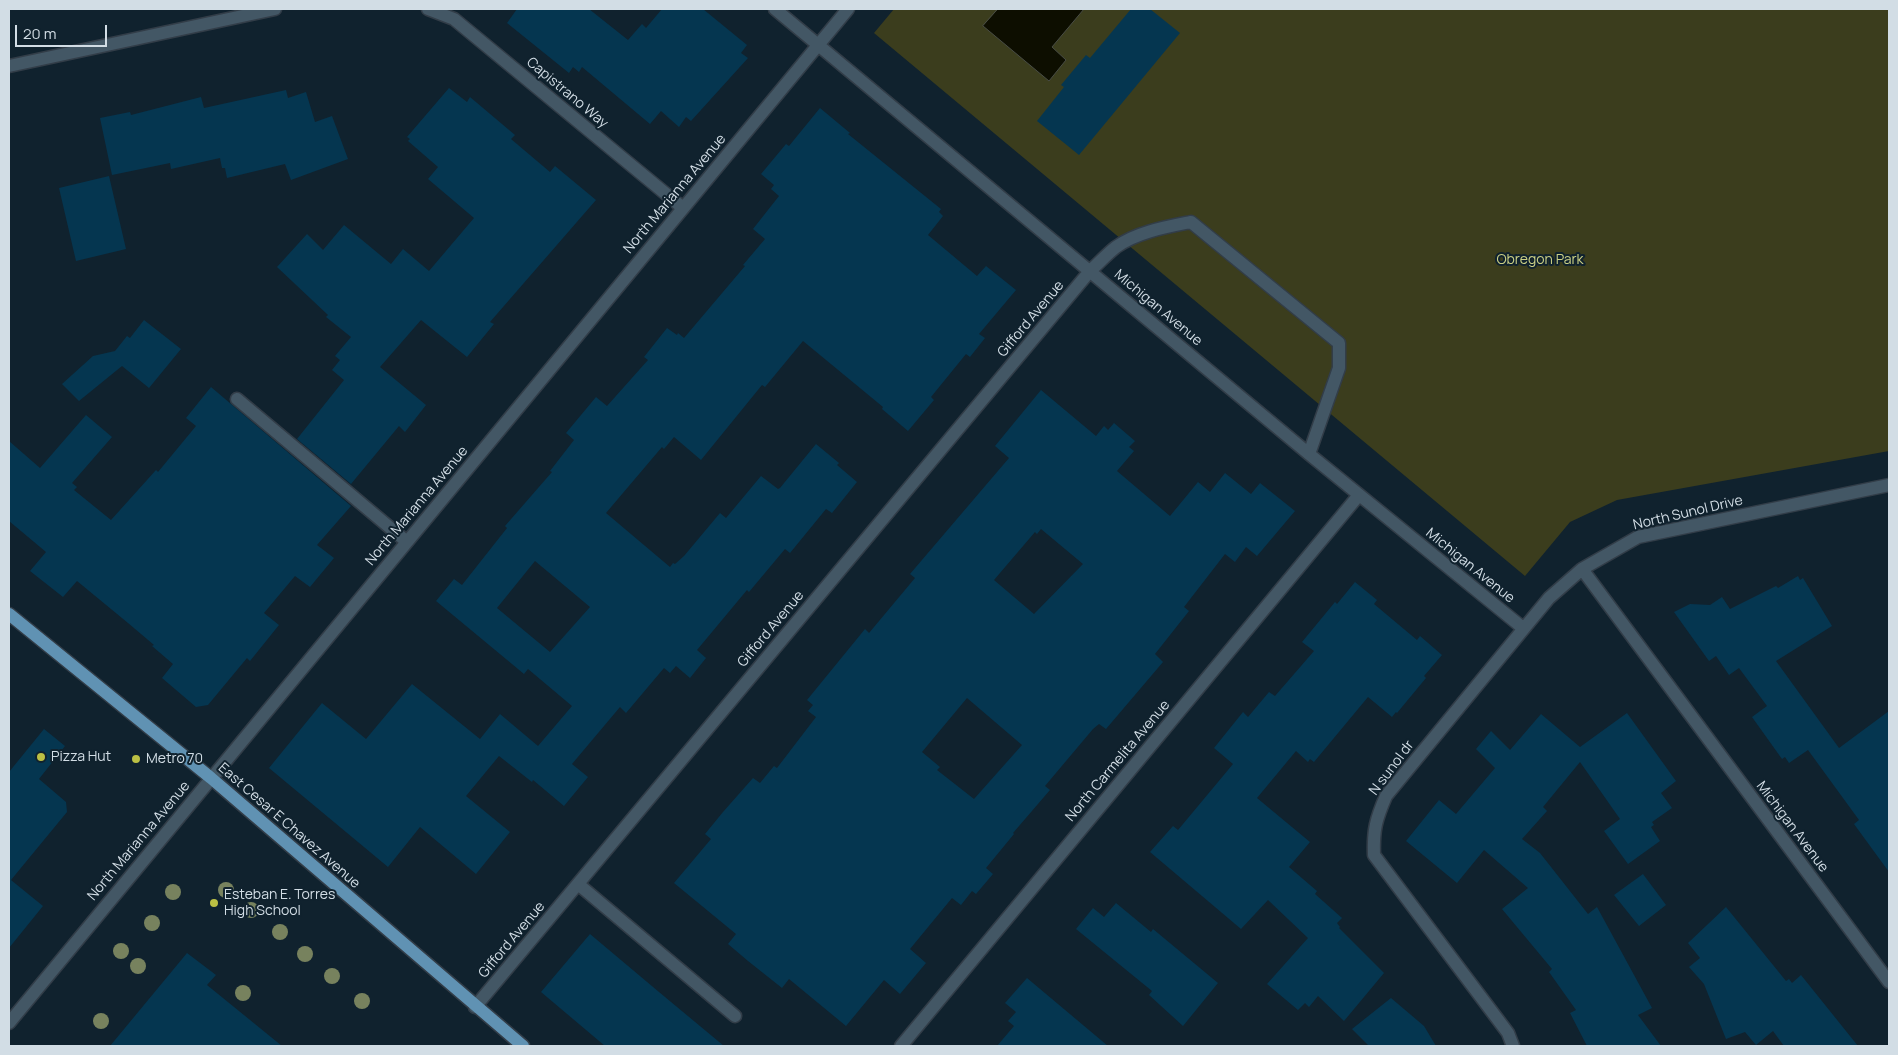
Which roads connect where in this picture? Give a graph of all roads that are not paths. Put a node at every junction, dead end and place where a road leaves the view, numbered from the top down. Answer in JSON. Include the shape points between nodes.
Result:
{"nodes":[{"id":1,"x":274,"y":9,"type":"edge"},
{"id":2,"x":428,"y":9,"type":"edge"},
{"id":3,"x":775,"y":9,"type":"edge"},
{"id":4,"x":848,"y":9,"type":"edge"},
{"id":5,"x":818,"y":44,"type":"junction"},
{"id":6,"x":9,"y":66,"type":"edge"},
{"id":7,"x":683,"y":208,"type":"junction"},
{"id":8,"x":1090,"y":271,"type":"junction"},
{"id":9,"x":236,"y":399,"type":"dead end"},
{"id":10,"x":1309,"y":454,"type":"junction"},
{"id":11,"x":1889,"y":485,"type":"edge"},
{"id":12,"x":1359,"y":495,"type":"junction"},
{"id":13,"x":407,"y":542,"type":"junction"},
{"id":14,"x":1582,"y":569,"type":"junction"},
{"id":15,"x":9,"y":614,"type":"edge"},
{"id":16,"x":1523,"y":628,"type":"junction"},
{"id":17,"x":211,"y":778,"type":"junction"},
{"id":18,"x":578,"y":884,"type":"junction"},
{"id":19,"x":1889,"y":982,"type":"edge"},
{"id":20,"x":476,"y":1007,"type":"junction"},
{"id":21,"x":736,"y":1016,"type":"dead end"},
{"id":22,"x":9,"y":1023,"type":"edge"},
{"id":23,"x":523,"y":1046,"type":"edge"},
{"id":24,"x":901,"y":1046,"type":"edge"},
{"id":25,"x":1513,"y":1046,"type":"edge"}],
"edges":[{"from":1,"to":6,"type":"street"},
{"from":2,"to":7,"type":"street","name":"Capistrano Way","via":[[454,19]]},
{"from":3,"to":5,"type":"street","name":"Michigan Avenue"},
{"from":4,"to":5,"type":"street","name":"North Marianna Avenue"},
{"from":5,"to":7,"type":"street","name":"North Marianna Avenue"},
{"from":5,"to":8,"type":"street","name":"Michigan Avenue"},
{"from":7,"to":13,"type":"street","name":"North Marianna Avenue"},
{"from":8,"to":10,"type":"street","name":"Michigan Avenue"},
{"from":8,"to":10,"type":"street","name":"Gifford Avenue","via":[[1117,246],[1135,237],[1191,222],[1339,343],[1339,368]]},
{"from":8,"to":18,"type":"street","name":"Gifford Avenue"},
{"from":9,"to":13,"type":"street"},
{"from":10,"to":12,"type":"street","name":"Michigan Avenue"},
{"from":11,"to":14,"type":"street","name":"North Sunol Drive","via":[[1638,537]]},
{"from":12,"to":16,"type":"street","name":"Michigan Avenue"},
{"from":12,"to":24,"type":"street","name":"North Carmelita Avenue"},
{"from":13,"to":17,"type":"street","name":"North Marianna Avenue"},
{"from":14,"to":16,"type":"street","name":"North Sunol Drive","via":[[1549,598]]},
{"from":14,"to":19,"type":"street","name":"Michigan Avenue"},
{"from":15,"to":17,"type":"main road","name":"East Cesar E Chavez Avenue"},
{"from":16,"to":25,"type":"street","name":"N sunol dr","via":[[1386,796],[1373,835],[1374,855],[1508,1033]]},
{"from":17,"to":20,"type":"main road","name":"East Cesar E Chavez Avenue"},
{"from":17,"to":22,"type":"street","name":"North Marianna Avenue"},
{"from":18,"to":20,"type":"street","name":"Gifford Avenue"},
{"from":18,"to":21,"type":"street"},
{"from":20,"to":23,"type":"main road","name":"East Cesar E Chavez Avenue"}]}
